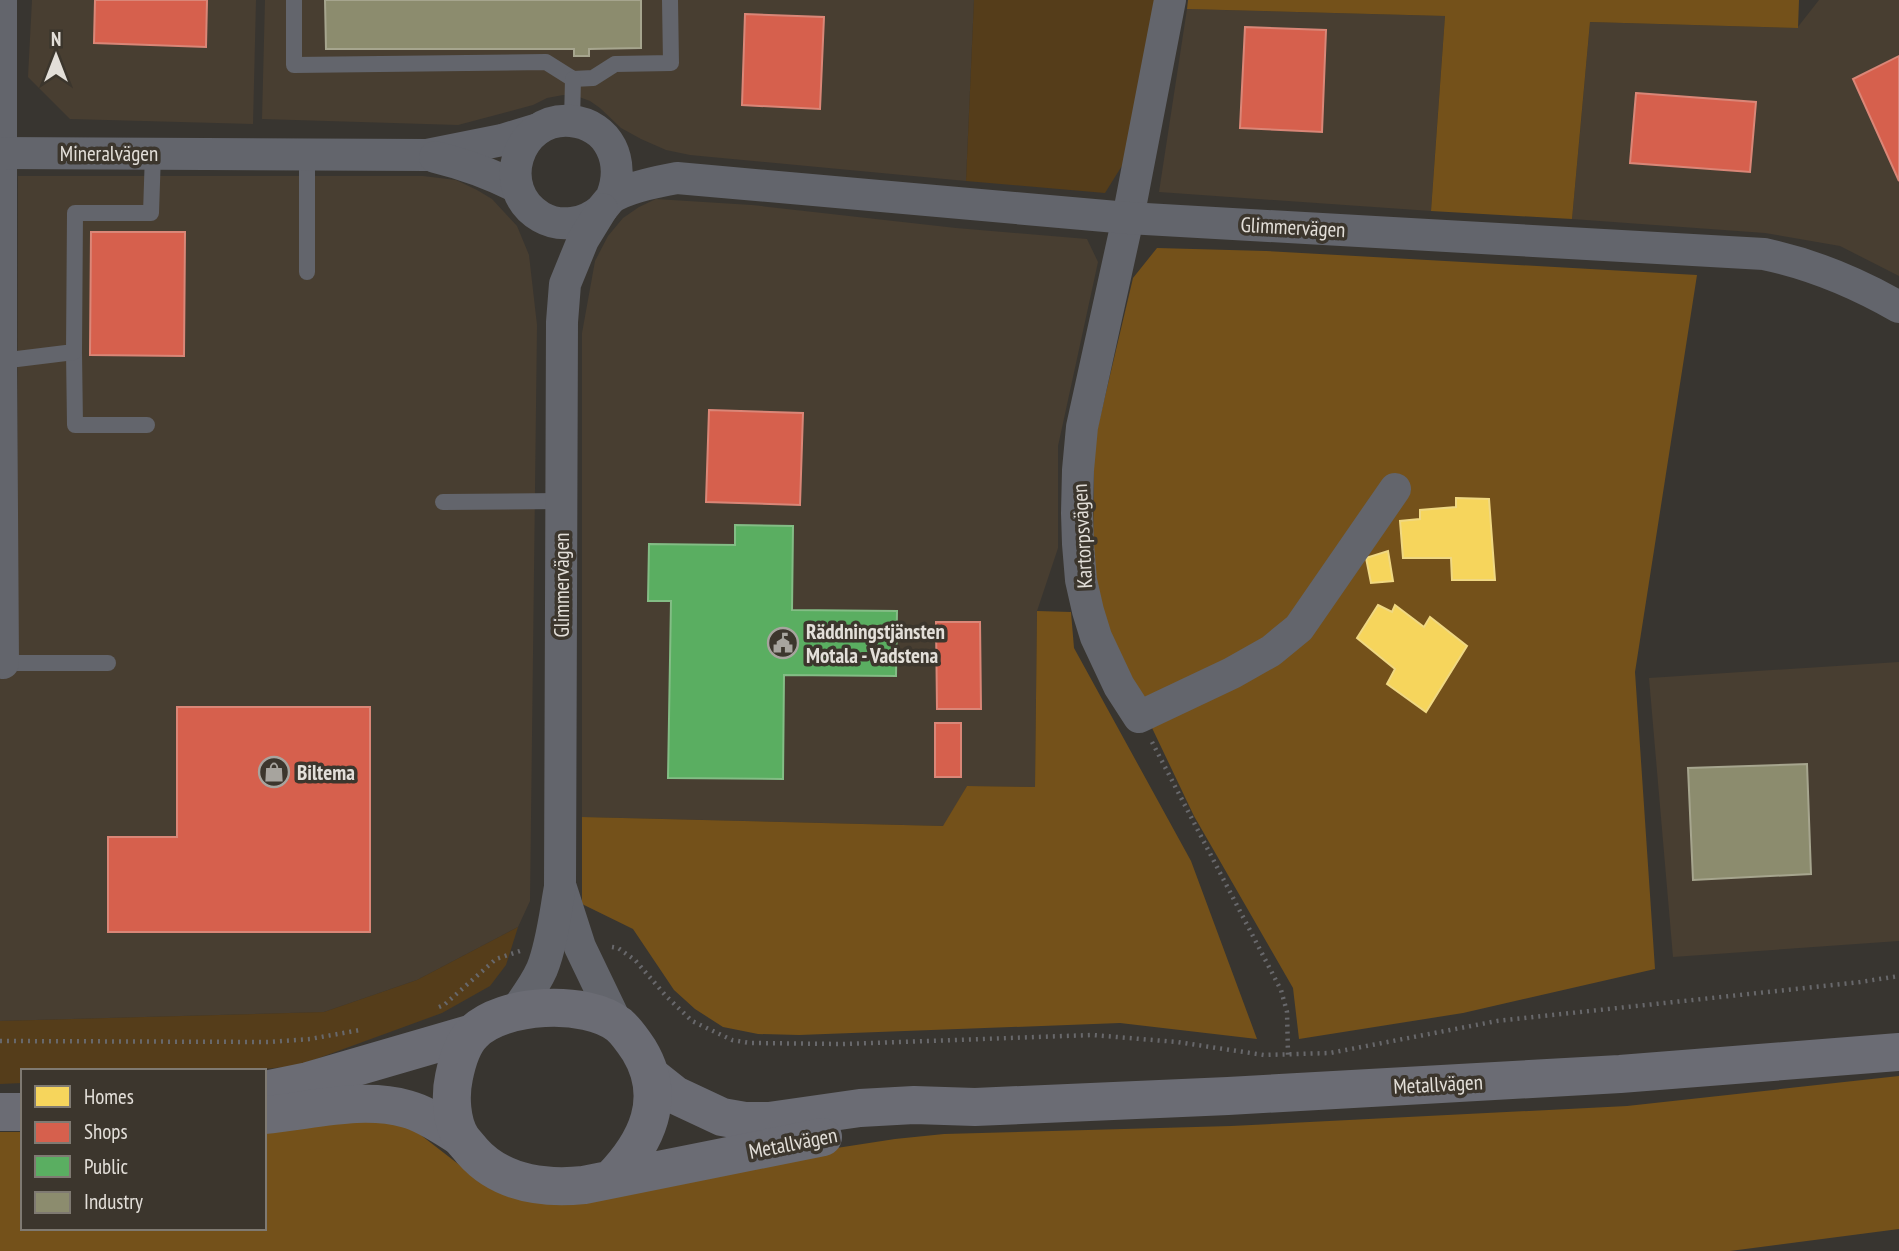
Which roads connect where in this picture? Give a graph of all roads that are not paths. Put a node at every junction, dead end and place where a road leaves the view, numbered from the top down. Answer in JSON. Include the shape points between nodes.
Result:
{"nodes":[{"id":1,"x":1,"y":0,"type":"edge"},
{"id":2,"x":294,"y":0,"type":"edge"},
{"id":3,"x":670,"y":0,"type":"edge"},
{"id":4,"x":1170,"y":0,"type":"edge"},
{"id":5,"x":573,"y":79,"type":"junction"},
{"id":6,"x":572,"y":121,"type":"junction"},
{"id":7,"x":538,"y":129,"type":"junction"},
{"id":8,"x":0,"y":153,"type":"edge"},
{"id":9,"x":153,"y":153,"type":"junction"},
{"id":10,"x":614,"y":153,"type":"junction"},
{"id":11,"x":307,"y":154,"type":"junction"},
{"id":12,"x":427,"y":155,"type":"junction"},
{"id":13,"x":677,"y":178,"type":"junction"},
{"id":14,"x":517,"y":187,"type":"junction"},
{"id":15,"x":607,"y":203,"type":"junction"},
{"id":16,"x":540,"y":217,"type":"junction"},
{"id":17,"x":1128,"y":218,"type":"junction"},
{"id":18,"x":307,"y":272,"type":"dead end"},
{"id":19,"x":565,"y":284,"type":"junction"},
{"id":20,"x":1899,"y":307,"type":"edge"},
{"id":21,"x":74,"y":352,"type":"junction"},
{"id":22,"x":0,"y":361,"type":"edge"},
{"id":23,"x":147,"y":425,"type":"dead end"},
{"id":24,"x":1395,"y":489,"type":"dead end"},
{"id":25,"x":443,"y":502,"type":"dead end"},
{"id":26,"x":561,"y":502,"type":"junction"},
{"id":27,"x":4,"y":663,"type":"joint"},
{"id":28,"x":108,"y":663,"type":"dead end"},
{"id":29,"x":561,"y":887,"type":"junction"},
{"id":30,"x":514,"y":1012,"type":"junction"},
{"id":31,"x":617,"y":1024,"type":"junction"},
{"id":32,"x":473,"y":1033,"type":"junction"},
{"id":33,"x":1899,"y":1052,"type":"edge"},
{"id":34,"x":651,"y":1076,"type":"junction"},
{"id":35,"x":266,"y":1090,"type":"edge"},
{"id":36,"x":975,"y":1107,"type":"junction"},
{"id":37,"x":0,"y":1112,"type":"edge"},
{"id":38,"x":21,"y":1112,"type":"edge"},
{"id":39,"x":266,"y":1115,"type":"edge"},
{"id":40,"x":460,"y":1137,"type":"junction"},
{"id":41,"x":611,"y":1179,"type":"junction"}],
"edges":[{"from":1,"to":8,"type":"street"},
{"from":2,"to":5,"type":"lane","via":[[294,65],[546,62]]},
{"from":3,"to":5,"type":"lane","via":[[671,63],[615,64],[593,78]]},
{"from":4,"to":17,"type":"street","name":"Kartorpsvägen"},
{"from":5,"to":6,"type":"lane"},
{"from":6,"to":7,"type":"street"},
{"from":6,"to":10,"type":"street","name":"Glimmervägen","via":[[598,131]]},
{"from":7,"to":12,"type":"street","name":"Mineralvägen"},
{"from":7,"to":14,"type":"street","via":[[520,149]]},
{"from":8,"to":9,"type":"street","name":"Mineralvägen"},
{"from":8,"to":22,"type":"street"},
{"from":9,"to":11,"type":"street","name":"Mineralvägen"},
{"from":9,"to":21,"type":"lane","via":[[151,213],[75,214]]},
{"from":10,"to":13,"type":"street","name":"Glimmervägen"},
{"from":10,"to":15,"type":"street","name":"Glimmervägen","via":[[618,175]]},
{"from":11,"to":12,"type":"street","name":"Mineralvägen"},
{"from":11,"to":18,"type":"lane"},
{"from":12,"to":14,"type":"street","name":"Mineralvägen","via":[[464,164]]},
{"from":13,"to":15,"type":"street","name":"Glimmervägen","via":[[638,186]]},
{"from":13,"to":17,"type":"street","name":"Glimmervägen"},
{"from":14,"to":16,"type":"street","name":"Glimmervägen"},
{"from":15,"to":16,"type":"street","name":"Glimmervägen","via":[[579,222],[566,224]]},
{"from":15,"to":19,"type":"street","name":"Glimmervägen","via":[[583,240]]},
{"from":16,"to":19,"type":"street","name":"Glimmervägen"},
{"from":17,"to":20,"type":"street","name":"Glimmervägen","via":[[1764,254],[1818,269]]},
{"from":17,"to":24,"type":"street","name":"Kartorpsvägen","via":[[1082,427],[1077,513],[1088,611],[1119,686],[1139,717],[1232,673],[1299,628]]},
{"from":19,"to":26,"type":"street","name":"Glimmervägen"},
{"from":21,"to":22,"type":"lane"},
{"from":21,"to":23,"type":"lane","via":[[75,425]]},
{"from":22,"to":27,"type":"street"},
{"from":25,"to":26,"type":"lane"},
{"from":26,"to":29,"type":"street","name":"Glimmervägen"},
{"from":27,"to":28,"type":"lane"},
{"from":29,"to":30,"type":"street","name":"Glimmervägen","via":[[542,969]]},
{"from":29,"to":31,"type":"street","name":"Glimmervägen","via":[[580,947]]},
{"from":30,"to":31,"type":"main road","via":[[579,1010]]},
{"from":30,"to":32,"type":"main road"},
{"from":31,"to":34,"type":"main road","via":[[636,1045]]},
{"from":32,"to":35,"type":"main road"},
{"from":32,"to":40,"type":"main road","via":[[452,1085]]},
{"from":33,"to":36,"type":"main road","name":"Metallvägen","via":[[1620,1074]]},
{"from":34,"to":36,"type":"main road","name":"Metallvägen","via":[[696,1106],[745,1121],[873,1107]]},
{"from":34,"to":41,"type":"main road","via":[[653,1105],[647,1126],[627,1163]]},
{"from":36,"to":41,"type":"main road","name":"Metallvägen"},
{"from":37,"to":38,"type":"main road"},
{"from":39,"to":40,"type":"main road","via":[[362,1104],[391,1106],[409,1109]]},
{"from":40,"to":41,"type":"main road","via":[[493,1169],[537,1186]]}]}
